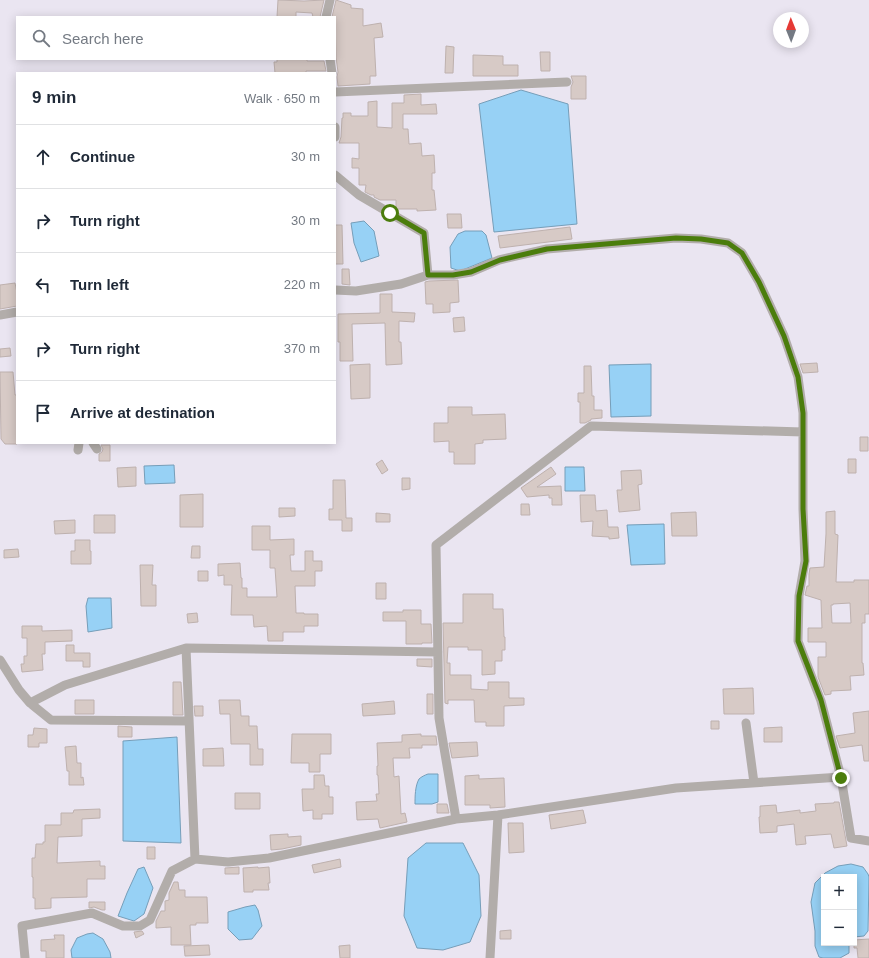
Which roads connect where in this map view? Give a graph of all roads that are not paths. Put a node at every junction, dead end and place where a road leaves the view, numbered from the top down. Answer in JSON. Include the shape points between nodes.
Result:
{"nodes":[{"id":1,"x":330,"y":0,"type":"edge"},
{"id":2,"x":326,"y":16,"type":"edge"},
{"id":3,"x":330,"y":60,"type":"edge"},
{"id":4,"x":332,"y":72,"type":"edge"},
{"id":5,"x":567,"y":82,"type":"dead end"},
{"id":6,"x":336,"y":92,"type":"edge"},
{"id":7,"x":336,"y":176,"type":"edge"},
{"id":8,"x":428,"y":275,"type":"junction"},
{"id":9,"x":336,"y":290,"type":"edge"},
{"id":10,"x":16,"y":312,"type":"edge"},
{"id":11,"x":0,"y":315,"type":"edge"},
{"id":12,"x":803,"y":432,"type":"junction"},
{"id":13,"x":186,"y":648,"type":"junction"},
{"id":14,"x":438,"y":652,"type":"junction"},
{"id":15,"x":0,"y":660,"type":"edge"},
{"id":16,"x":30,"y":703,"type":"junction"},
{"id":17,"x":189,"y":721,"type":"junction"},
{"id":18,"x":746,"y":723,"type":"dead end"},
{"id":19,"x":841,"y":778,"type":"junction"},
{"id":20,"x":754,"y":783,"type":"junction"},
{"id":21,"x":498,"y":815,"type":"junction"},
{"id":22,"x":456,"y":819,"type":"junction"},
{"id":23,"x":869,"y":841,"type":"edge"},
{"id":24,"x":195,"y":859,"type":"junction"},
{"id":25,"x":25,"y":958,"type":"edge"},
{"id":26,"x":490,"y":958,"type":"edge"}],
"edges":[{"from":1,"to":2,"type":"street"},
{"from":3,"to":4,"type":"street"},
{"from":5,"to":6,"type":"street"},
{"from":7,"to":8,"type":"street","via":[[359,195],[424,233]]},
{"from":8,"to":9,"type":"street","via":[[401,284]]},
{"from":8,"to":12,"type":"street","via":[[471,272],[500,260],[547,249],[676,238],[728,243],[742,253],[759,282],[784,336],[798,377]]},
{"from":10,"to":11,"type":"street"},
{"from":12,"to":14,"type":"street","via":[[591,426],[436,545]]},
{"from":12,"to":19,"type":"street","via":[[806,561],[799,596],[798,641],[821,700]]},
{"from":13,"to":14,"type":"street"},
{"from":13,"to":16,"type":"street","via":[[66,685]]},
{"from":13,"to":17,"type":"street"},
{"from":14,"to":22,"type":"street","via":[[439,718]]},
{"from":15,"to":16,"type":"street"},
{"from":16,"to":17,"type":"street","via":[[51,720]]},
{"from":17,"to":24,"type":"street"},
{"from":18,"to":20,"type":"street"},
{"from":19,"to":20,"type":"street"},
{"from":19,"to":23,"type":"street","via":[[851,838]]},
{"from":20,"to":21,"type":"street","via":[[676,788]]},
{"from":21,"to":22,"type":"street"},
{"from":21,"to":26,"type":"street"},
{"from":22,"to":24,"type":"street","via":[[269,858],[228,862]]},
{"from":24,"to":25,"type":"street","via":[[172,871],[150,920],[140,926],[123,926],[92,913],[22,926]]}]}
